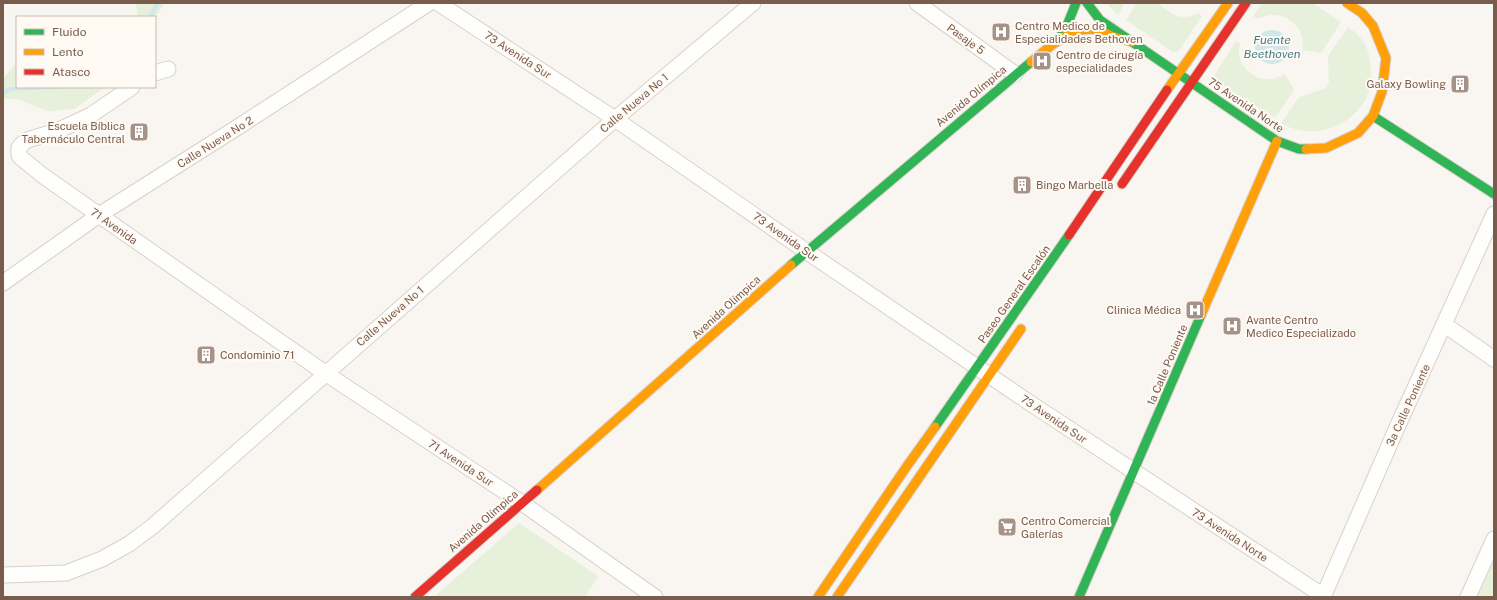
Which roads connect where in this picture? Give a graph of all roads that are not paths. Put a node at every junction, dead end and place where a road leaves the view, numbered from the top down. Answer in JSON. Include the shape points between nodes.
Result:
{"nodes":[{"id":1,"x":428,"y":3,"type":"edge"},
{"id":2,"x":438,"y":3,"type":"edge"},
{"id":3,"x":753,"y":3,"type":"edge"},
{"id":4,"x":917,"y":3,"type":"edge"},
{"id":5,"x":1076,"y":3,"type":"edge"},
{"id":6,"x":1087,"y":3,"type":"edge"},
{"id":7,"x":1228,"y":3,"type":"edge"},
{"id":8,"x":1246,"y":3,"type":"edge"},
{"id":9,"x":1347,"y":3,"type":"edge"},
{"id":10,"x":1058,"y":41,"type":"junction"},
{"id":11,"x":1132,"y":42,"type":"junction"},
{"id":12,"x":1178,"y":73,"type":"junction"},
{"id":13,"x":1015,"y":74,"type":"junction"},
{"id":14,"x":1191,"y":82,"type":"junction"},
{"id":15,"x":131,"y":88,"type":"edge"},
{"id":16,"x":1373,"y":116,"type":"junction"},
{"id":17,"x":614,"y":119,"type":"junction"},
{"id":18,"x":1277,"y":141,"type":"junction"},
{"id":19,"x":1118,"y":190,"type":"dead end"},
{"id":20,"x":1494,"y":194,"type":"edge"},
{"id":21,"x":1494,"y":214,"type":"edge"},
{"id":22,"x":98,"y":215,"type":"junction"},
{"id":23,"x":806,"y":251,"type":"junction"},
{"id":24,"x":3,"y":283,"type":"edge"},
{"id":25,"x":1026,"y":322,"type":"dead end"},
{"id":26,"x":1444,"y":325,"type":"junction"},
{"id":27,"x":1494,"y":359,"type":"edge"},
{"id":28,"x":977,"y":367,"type":"junction"},
{"id":29,"x":324,"y":373,"type":"junction"},
{"id":30,"x":990,"y":376,"type":"junction"},
{"id":31,"x":1134,"y":472,"type":"junction"},
{"id":32,"x":522,"y":503,"type":"junction"},
{"id":33,"x":1494,"y":539,"type":"edge"},
{"id":34,"x":3,"y":575,"type":"edge"},
{"id":35,"x":415,"y":597,"type":"edge"},
{"id":36,"x":654,"y":597,"type":"edge"},
{"id":37,"x":818,"y":597,"type":"edge"},
{"id":38,"x":837,"y":597,"type":"edge"},
{"id":39,"x":1079,"y":597,"type":"edge"},
{"id":40,"x":1324,"y":597,"type":"edge"},
{"id":41,"x":1468,"y":597,"type":"edge"}],
"edges":[{"from":1,"to":22,"type":"street","name":"Calle Nueva No 2"},
{"from":2,"to":17,"type":"street","name":"73 Avenida Sur"},
{"from":3,"to":17,"type":"street","name":"Calle Nueva No 1"},
{"from":4,"to":13,"type":"street","name":"Pasaje 5"},
{"from":5,"to":10,"type":"main road","name":"Avenida Olímpica"},
{"from":6,"to":11,"type":"main road","name":"75 Avenida Norte","via":[[1100,20]]},
{"from":7,"to":12,"type":"main road","name":"Paseo General Escalón"},
{"from":8,"to":14,"type":"main road"},
{"from":9,"to":16,"type":"main road","name":"75 Avenida Norte","via":[[1373,26],[1386,58],[1382,92]]},
{"from":10,"to":11,"type":"main road","name":"Avenida Olímpica","via":[[1091,29]]},
{"from":10,"to":13,"type":"main road","name":"Avenida Olímpica"},
{"from":11,"to":12,"type":"main road","name":"75 Avenida Norte"},
{"from":12,"to":14,"type":"main road","name":"75 Avenida Norte"},
{"from":12,"to":28,"type":"main road","name":"Paseo General Escalón","via":[[1116,168]]},
{"from":13,"to":23,"type":"main road","name":"Avenida Olímpica"},
{"from":14,"to":18,"type":"main road","name":"75 Avenida Norte"},
{"from":14,"to":19,"type":"main road"},
{"from":15,"to":22,"type":"street","name":"71 Avenida","via":[[91,115],[57,131],[27,140],[19,148],[19,155],[26,163]]},
{"from":16,"to":18,"type":"main road","name":"75 Avenida Norte","via":[[1358,133],[1326,148],[1299,149]]},
{"from":16,"to":20,"type":"main road"},
{"from":17,"to":23,"type":"street","name":"73 Avenida Sur"},
{"from":17,"to":29,"type":"street","name":"Calle Nueva No 1"},
{"from":18,"to":31,"type":"main road","name":"1a Calle Poniente"},
{"from":21,"to":26,"type":"street","name":"3a Calle Poniente"},
{"from":22,"to":24,"type":"street","name":"Calle Nueva No 2"},
{"from":22,"to":29,"type":"street","name":"71 Avenida"},
{"from":23,"to":28,"type":"street","name":"73 Avenida Sur"},
{"from":23,"to":32,"type":"main road","name":"Avenida Olímpica"},
{"from":25,"to":30,"type":"main road"},
{"from":26,"to":27,"type":"street"},
{"from":26,"to":40,"type":"street","name":"3a Calle Poniente"},
{"from":28,"to":30,"type":"street","name":"73 Avenida Sur"},
{"from":28,"to":37,"type":"main road","name":"Paseo General Escalón"},
{"from":29,"to":32,"type":"street","name":"71 Avenida Sur"},
{"from":29,"to":34,"type":"street","name":"Calle Nueva No 1","via":[[153,526],[129,544],[102,559],[66,573]]},
{"from":30,"to":31,"type":"street","name":"73 Avenida Sur"},
{"from":30,"to":38,"type":"main road"},
{"from":31,"to":39,"type":"main road","name":"1a Calle Poniente"},
{"from":31,"to":40,"type":"street","name":"73 Avenida Norte"},
{"from":32,"to":35,"type":"main road","name":"Avenida Olímpica"},
{"from":32,"to":36,"type":"street","name":"71 Avenida Sur"},
{"from":33,"to":41,"type":"street"}]}
